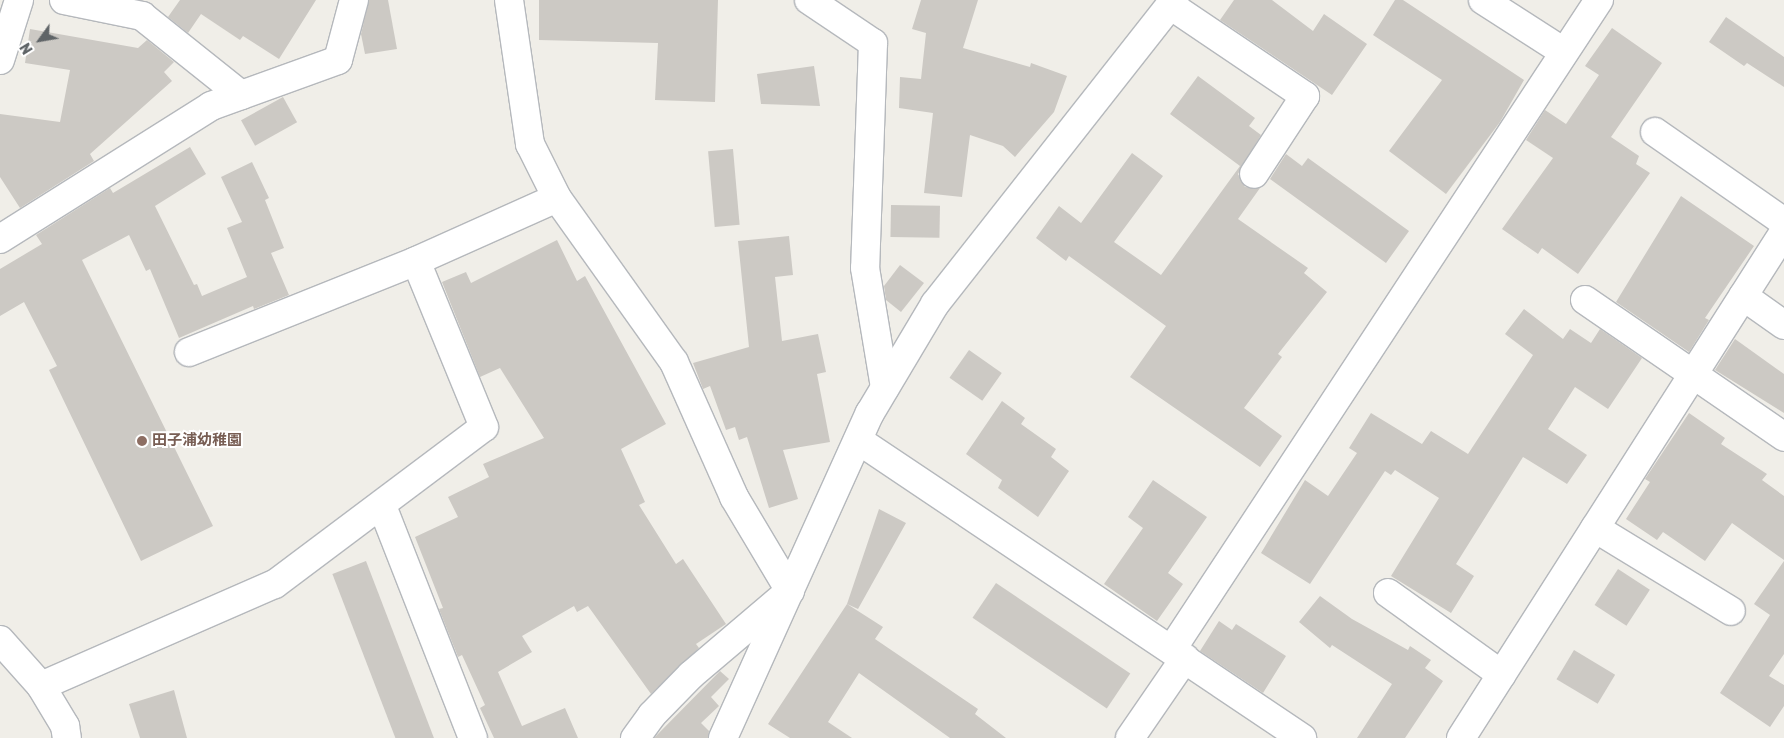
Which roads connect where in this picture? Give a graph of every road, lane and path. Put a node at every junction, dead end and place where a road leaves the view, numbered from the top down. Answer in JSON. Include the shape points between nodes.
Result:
{"nodes":[{"id":1,"x":19,"y":0,"type":"edge"},
{"id":2,"x":64,"y":0,"type":"edge"},
{"id":3,"x":354,"y":0,"type":"edge"},
{"id":4,"x":509,"y":0,"type":"edge"},
{"id":5,"x":809,"y":0,"type":"edge"},
{"id":6,"x":1483,"y":0,"type":"edge"},
{"id":7,"x":1599,"y":0,"type":"edge"},
{"id":8,"x":1172,"y":3,"type":"edge"},
{"id":9,"x":146,"y":8,"type":"edge"},
{"id":10,"x":1564,"y":52,"type":"junction"},
{"id":11,"x":0,"y":60,"type":"edge"},
{"id":12,"x":241,"y":95,"type":"junction"},
{"id":13,"x":1655,"y":132,"type":"dead end"},
{"id":14,"x":1254,"y":174,"type":"dead end"},
{"id":15,"x":557,"y":198,"type":"junction"},
{"id":16,"x":1784,"y":222,"type":"edge"},
{"id":17,"x":1784,"y":232,"type":"edge"},
{"id":18,"x":0,"y":240,"type":"edge"},
{"id":19,"x":416,"y":262,"type":"junction"},
{"id":20,"x":1743,"y":296,"type":"junction"},
{"id":21,"x":1585,"y":300,"type":"dead end"},
{"id":22,"x":1784,"y":325,"type":"edge"},
{"id":23,"x":189,"y":352,"type":"dead end"},
{"id":24,"x":1692,"y":376,"type":"junction"},
{"id":25,"x":885,"y":388,"type":"junction"},
{"id":26,"x":1784,"y":436,"type":"edge"},
{"id":27,"x":858,"y":440,"type":"junction"},
{"id":28,"x":382,"y":506,"type":"junction"},
{"id":29,"x":1595,"y":528,"type":"junction"},
{"id":30,"x":790,"y":591,"type":"junction"},
{"id":31,"x":1388,"y":593,"type":"dead end"},
{"id":32,"x":1731,"y":611,"type":"dead end"},
{"id":33,"x":0,"y":640,"type":"edge"},
{"id":34,"x":1178,"y":653,"type":"junction"},
{"id":35,"x":1502,"y":675,"type":"junction"},
{"id":36,"x":41,"y":686,"type":"junction"},
{"id":37,"x":67,"y":738,"type":"edge"},
{"id":38,"x":473,"y":738,"type":"edge"},
{"id":39,"x":635,"y":738,"type":"edge"},
{"id":40,"x":723,"y":738,"type":"edge"},
{"id":41,"x":1130,"y":738,"type":"edge"},
{"id":42,"x":1302,"y":738,"type":"edge"},
{"id":43,"x":1461,"y":738,"type":"edge"}],
"edges":[{"from":1,"to":11,"type":"street"},
{"from":2,"to":9,"type":"street"},
{"from":3,"to":12,"type":"street","via":[[338,60]]},
{"from":4,"to":15,"type":"street","via":[[530,144]]},
{"from":5,"to":25,"type":"street","via":[[873,43],[865,268]]},
{"from":6,"to":10,"type":"street"},
{"from":7,"to":10,"type":"street"},
{"from":8,"to":14,"type":"street","via":[[1305,96]]},
{"from":8,"to":25,"type":"street","via":[[935,304]]},
{"from":9,"to":12,"type":"street"},
{"from":10,"to":34,"type":"street"},
{"from":12,"to":18,"type":"street","via":[[211,106]]},
{"from":13,"to":16,"type":"street"},
{"from":15,"to":19,"type":"street"},
{"from":15,"to":30,"type":"street","via":[[674,362],[734,497]]},
{"from":17,"to":20,"type":"street"},
{"from":19,"to":23,"type":"street"},
{"from":19,"to":28,"type":"street","via":[[484,427]]},
{"from":20,"to":22,"type":"street"},
{"from":20,"to":24,"type":"street"},
{"from":21,"to":24,"type":"street"},
{"from":24,"to":26,"type":"street"},
{"from":24,"to":29,"type":"street"},
{"from":25,"to":27,"type":"street"},
{"from":27,"to":30,"type":"street"},
{"from":27,"to":34,"type":"street"},
{"from":28,"to":36,"type":"street","via":[[275,584]]},
{"from":28,"to":38,"type":"street"},
{"from":29,"to":32,"type":"street"},
{"from":29,"to":35,"type":"street"},
{"from":30,"to":39,"type":"street","via":[[691,675]]},
{"from":30,"to":40,"type":"street"},
{"from":31,"to":35,"type":"street"},
{"from":33,"to":36,"type":"street"},
{"from":34,"to":41,"type":"street"},
{"from":34,"to":42,"type":"street"},
{"from":35,"to":43,"type":"street"},
{"from":36,"to":37,"type":"street","via":[[64,726]]}]}
